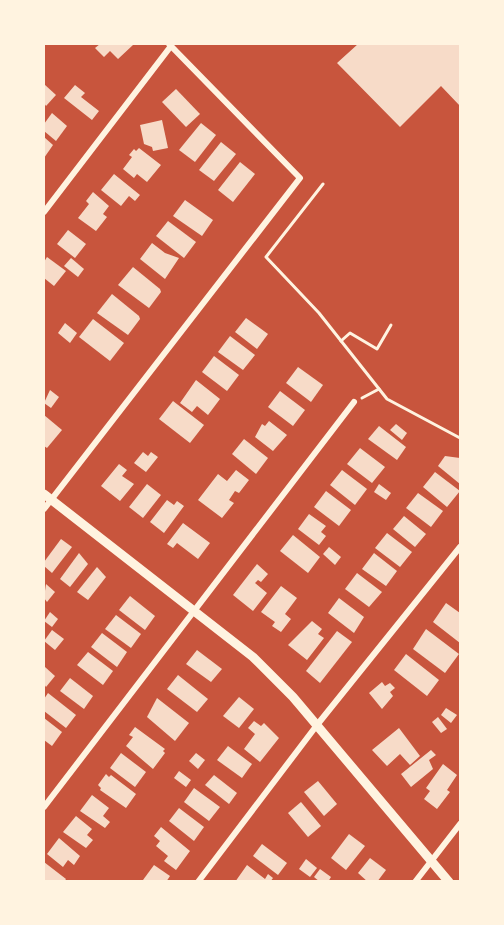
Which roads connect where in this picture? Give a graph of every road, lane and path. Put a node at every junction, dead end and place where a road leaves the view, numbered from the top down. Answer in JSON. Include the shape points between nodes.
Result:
{"nodes":[{"id":1,"x":170,"y":45,"type":"edge"},
{"id":2,"x":323,"y":184,"type":"dead end"},
{"id":3,"x":44,"y":212,"type":"edge"},
{"id":4,"x":391,"y":325,"type":"dead end"},
{"id":5,"x":341,"y":341,"type":"junction"},
{"id":6,"x":379,"y":389,"type":"junction"},
{"id":7,"x":354,"y":402,"type":"joint"},
{"id":8,"x":460,"y":438,"type":"edge"},
{"id":9,"x":47,"y":497,"type":"edge"},
{"id":10,"x":44,"y":509,"type":"edge"},
{"id":11,"x":460,"y":548,"type":"edge"},
{"id":12,"x":194,"y":609,"type":"junction"},
{"id":13,"x":316,"y":725,"type":"junction"},
{"id":14,"x":44,"y":807,"type":"edge"},
{"id":15,"x":460,"y":824,"type":"edge"},
{"id":16,"x":431,"y":861,"type":"junction"},
{"id":17,"x":198,"y":882,"type":"edge"},
{"id":18,"x":416,"y":882,"type":"edge"},
{"id":19,"x":449,"y":882,"type":"edge"}],
"edges":[{"from":1,"to":3,"type":"street"},
{"from":1,"to":9,"type":"street","via":[[300,178]]},
{"from":2,"to":5,"type":"path","via":[[266,257]]},
{"from":4,"to":5,"type":"path","via":[[377,349],[350,333]]},
{"from":5,"to":6,"type":"path"},
{"from":6,"to":7,"type":"path"},
{"from":6,"to":8,"type":"path","via":[[387,399]]},
{"from":7,"to":12,"type":"street"},
{"from":9,"to":10,"type":"street"},
{"from":9,"to":12,"type":"street"},
{"from":11,"to":13,"type":"street"},
{"from":12,"to":13,"type":"street","via":[[253,657]]},
{"from":12,"to":14,"type":"street"},
{"from":13,"to":16,"type":"street"},
{"from":13,"to":17,"type":"street"},
{"from":15,"to":16,"type":"street"},
{"from":16,"to":18,"type":"street"},
{"from":16,"to":19,"type":"street"}]}
